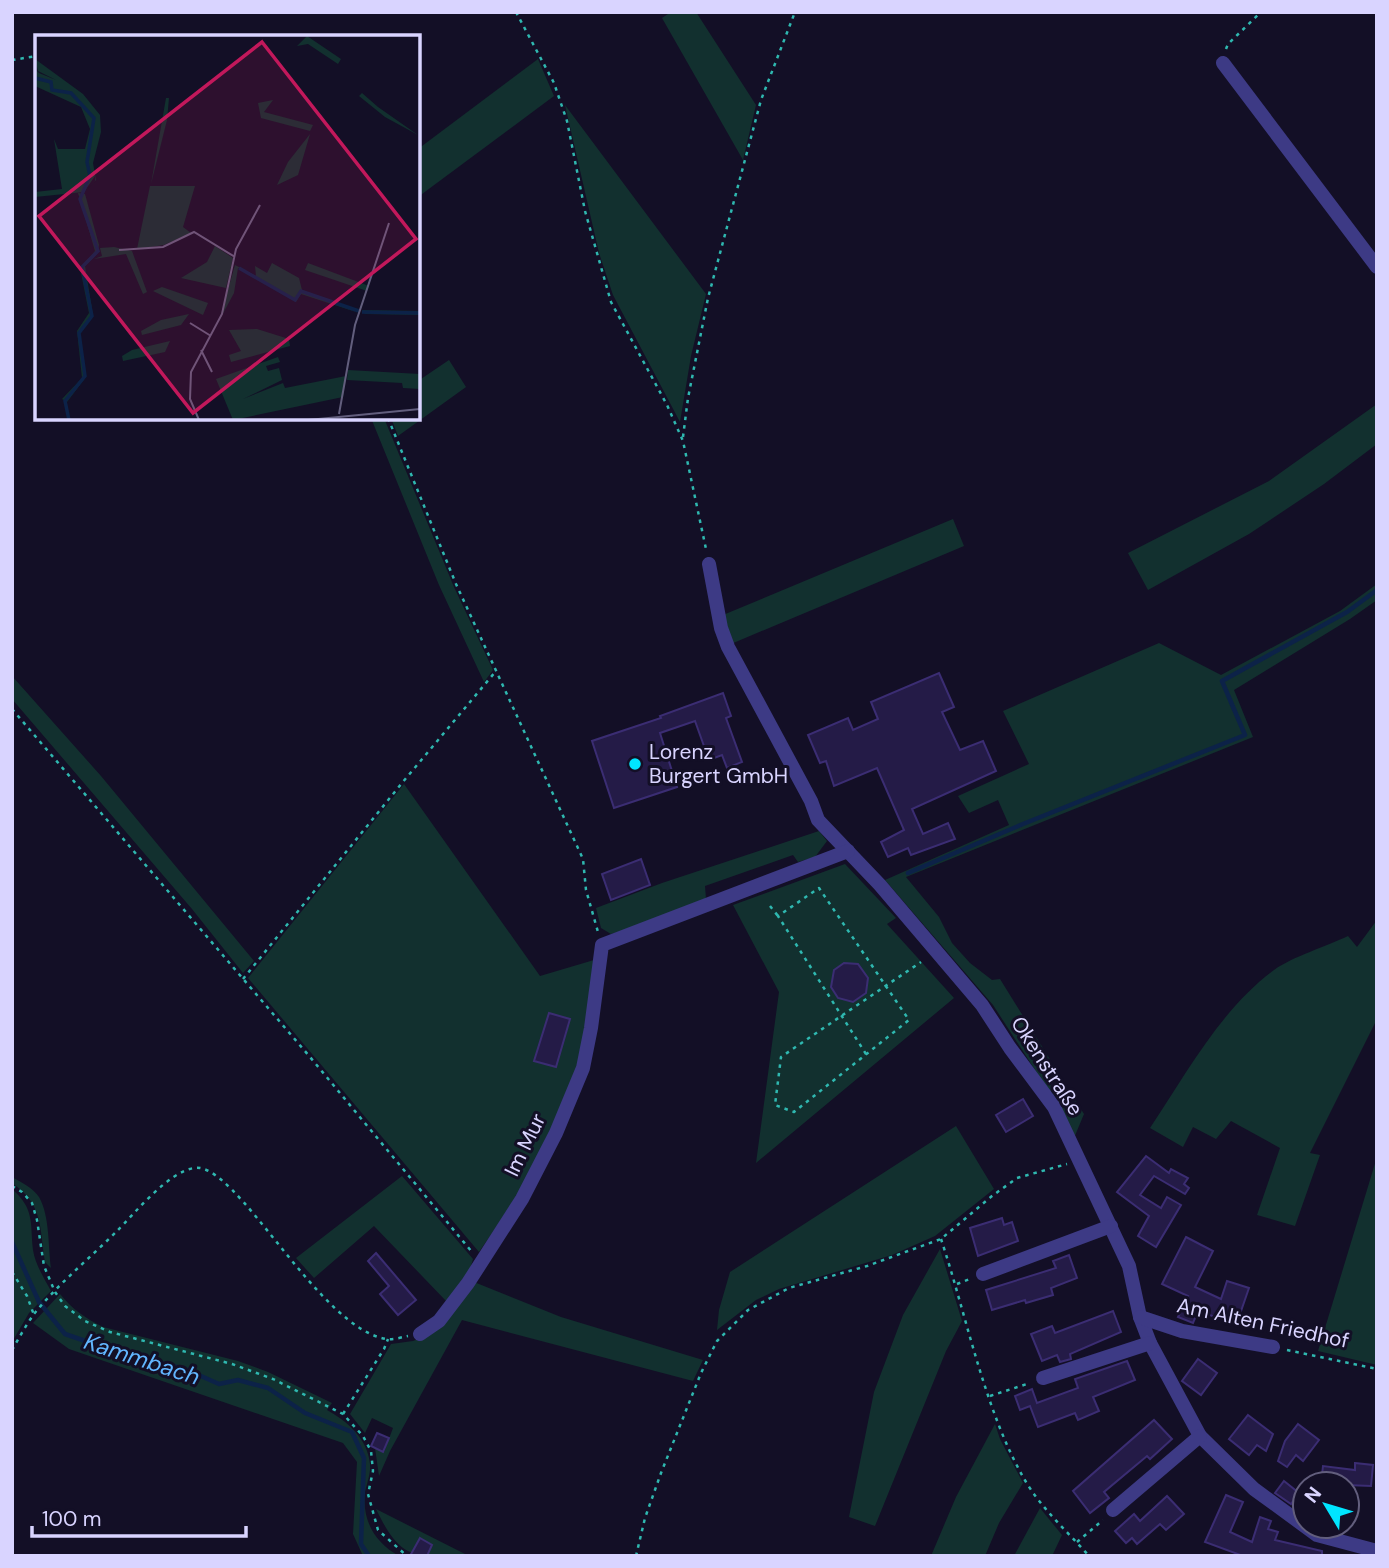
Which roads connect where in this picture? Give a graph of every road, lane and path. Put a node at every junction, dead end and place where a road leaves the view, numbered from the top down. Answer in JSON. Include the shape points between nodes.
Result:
{"nodes":[{"id":1,"x":516,"y":12,"type":"edge"},
{"id":2,"x":795,"y":12,"type":"edge"},
{"id":3,"x":1261,"y":12,"type":"edge"},
{"id":4,"x":35,"y":56,"type":"edge"},
{"id":5,"x":12,"y":60,"type":"edge"},
{"id":6,"x":1223,"y":63,"type":"joint"},
{"id":7,"x":1377,"y":267,"type":"edge"},
{"id":8,"x":389,"y":420,"type":"edge"},
{"id":9,"x":683,"y":441,"type":"junction"},
{"id":10,"x":709,"y":564,"type":"joint"},
{"id":11,"x":496,"y":671,"type":"junction"},
{"id":12,"x":12,"y":709,"type":"edge"},
{"id":13,"x":848,"y":851,"type":"junction"},
{"id":14,"x":770,"y":906,"type":"dead end"},
{"id":15,"x":778,"y":916,"type":"junction"},
{"id":16,"x":602,"y":945,"type":"junction"},
{"id":17,"x":921,"y":962,"type":"dead end"},
{"id":18,"x":243,"y":979,"type":"junction"},
{"id":19,"x":886,"y":986,"type":"junction"},
{"id":20,"x":842,"y":1016,"type":"junction"},
{"id":21,"x":866,"y":1054,"type":"junction"},
{"id":22,"x":1080,"y":1161,"type":"junction"},
{"id":23,"x":12,"y":1186,"type":"edge"},
{"id":24,"x":1111,"y":1226,"type":"junction"},
{"id":25,"x":941,"y":1240,"type":"junction"},
{"id":26,"x":481,"y":1262,"type":"junction"},
{"id":27,"x":12,"y":1272,"type":"edge"},
{"id":28,"x":983,"y":1274,"type":"dead end"},
{"id":29,"x":55,"y":1292,"type":"junction"},
{"id":30,"x":35,"y":1313,"type":"junction"},
{"id":31,"x":1140,"y":1317,"type":"junction"},
{"id":32,"x":420,"y":1334,"type":"joint"},
{"id":33,"x":388,"y":1339,"type":"junction"},
{"id":34,"x":1150,"y":1343,"type":"junction"},
{"id":35,"x":1273,"y":1347,"type":"joint"},
{"id":36,"x":12,"y":1350,"type":"edge"},
{"id":37,"x":1377,"y":1369,"type":"edge"},
{"id":38,"x":1043,"y":1378,"type":"joint"},
{"id":39,"x":989,"y":1396,"type":"junction"},
{"id":40,"x":343,"y":1414,"type":"junction"},
{"id":41,"x":1200,"y":1436,"type":"junction"},
{"id":42,"x":1113,"y":1510,"type":"joint"},
{"id":43,"x":1077,"y":1542,"type":"junction"},
{"id":44,"x":1377,"y":1551,"type":"edge"},
{"id":45,"x":407,"y":1556,"type":"edge"},
{"id":46,"x":636,"y":1556,"type":"edge"},
{"id":47,"x":1089,"y":1556,"type":"edge"}],
"edges":[{"from":1,"to":9,"type":"path","via":[[554,83],[567,121],[585,211],[611,302]]},
{"from":2,"to":9,"type":"path","via":[[761,100],[708,298]]},
{"from":3,"to":6,"type":"path","via":[[1228,44]]},
{"from":4,"to":5,"type":"path"},
{"from":6,"to":7,"type":"street"},
{"from":8,"to":11,"type":"path"},
{"from":9,"to":10,"type":"path"},
{"from":10,"to":13,"type":"street","name":"Okenstraße","via":[[727,647],[818,820]]},
{"from":11,"to":16,"type":"path","via":[[583,859],[586,890]]},
{"from":11,"to":18,"type":"path"},
{"from":12,"to":18,"type":"path"},
{"from":13,"to":16,"type":"street"},
{"from":13,"to":22,"type":"street","name":"Okenstraße","via":[[982,1004],[1054,1107]]},
{"from":14,"to":15,"type":"path"},
{"from":15,"to":19,"type":"path","via":[[819,888]]},
{"from":15,"to":20,"type":"path"},
{"from":16,"to":26,"type":"street","name":"Im Mur","via":[[583,1068],[522,1199]]},
{"from":17,"to":19,"type":"path"},
{"from":18,"to":26,"type":"path"},
{"from":19,"to":20,"type":"path"},
{"from":19,"to":21,"type":"path","via":[[909,1020]]},
{"from":20,"to":21,"type":"path"},
{"from":20,"to":21,"type":"path","via":[[781,1057],[775,1105],[794,1112]]},
{"from":22,"to":24,"type":"street","name":"Okenstraße"},
{"from":22,"to":25,"type":"path","via":[[1017,1178]]},
{"from":23,"to":29,"type":"path","via":[[32,1203],[44,1266]]},
{"from":24,"to":28,"type":"street"},
{"from":24,"to":31,"type":"street","name":"Okenstraße","via":[[1129,1266]]},
{"from":25,"to":39,"type":"path"},
{"from":25,"to":46,"type":"path","via":[[789,1289],[748,1310],[732,1324],[716,1341],[701,1373],[657,1485]]},
{"from":26,"to":32,"type":"street","name":"Im Mur","via":[[439,1321]]},
{"from":27,"to":30,"type":"path"},
{"from":29,"to":30,"type":"path"},
{"from":29,"to":33,"type":"path","via":[[161,1188],[179,1174],[204,1167],[229,1186],[333,1307]]},
{"from":29,"to":40,"type":"path","via":[[85,1321],[110,1332],[232,1364]]},
{"from":30,"to":36,"type":"path"},
{"from":31,"to":34,"type":"street","name":"Okenstraße"},
{"from":31,"to":35,"type":"street","name":"Am Alten Friedhof","via":[[1182,1331]]},
{"from":32,"to":33,"type":"path"},
{"from":33,"to":40,"type":"path"},
{"from":34,"to":38,"type":"street"},
{"from":34,"to":41,"type":"street","name":"Okenstraße"},
{"from":35,"to":37,"type":"path","name":"Am Alten Friedhof"},
{"from":38,"to":39,"type":"path"},
{"from":39,"to":43,"type":"path","via":[[1026,1482]]},
{"from":40,"to":45,"type":"path","via":[[371,1451],[368,1494],[378,1530]]},
{"from":41,"to":42,"type":"street"},
{"from":41,"to":44,"type":"street","name":"Okenstraße","via":[[1254,1489],[1317,1535]]},
{"from":42,"to":43,"type":"path"},
{"from":43,"to":47,"type":"path"}]}
